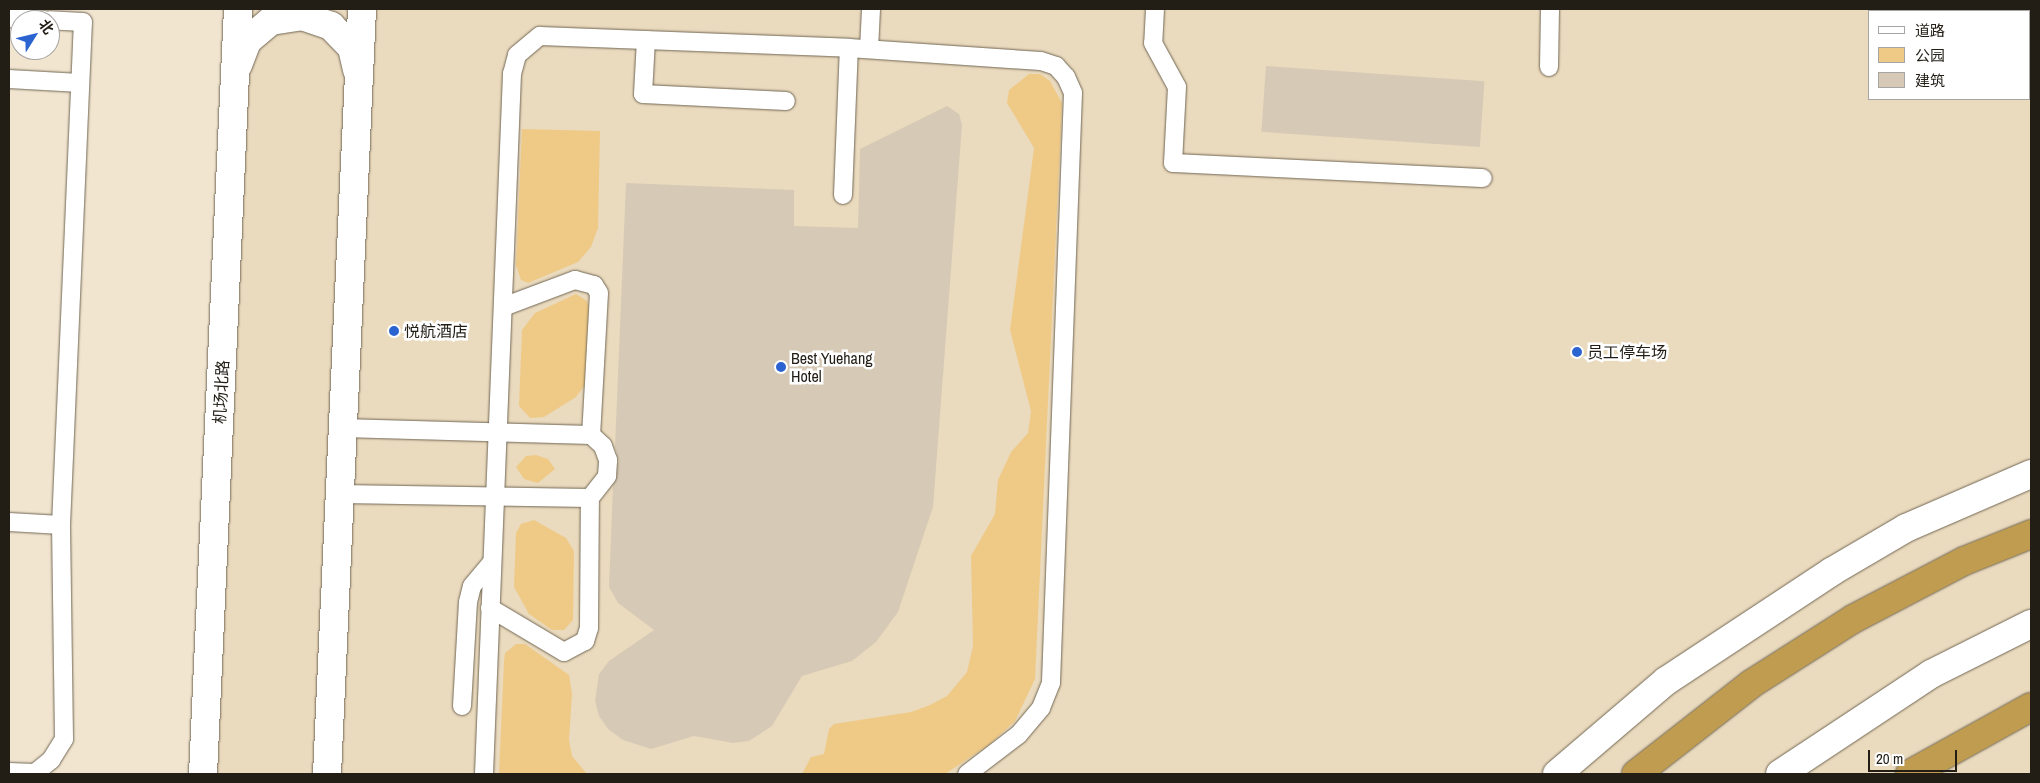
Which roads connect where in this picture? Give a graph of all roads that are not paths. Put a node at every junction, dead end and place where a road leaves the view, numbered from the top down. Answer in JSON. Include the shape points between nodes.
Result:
{"nodes":[{"id":1,"x":238,"y":9,"type":"edge"},
{"id":2,"x":362,"y":9,"type":"edge"},
{"id":3,"x":871,"y":9,"type":"edge"},
{"id":4,"x":1155,"y":9,"type":"edge"},
{"id":5,"x":1550,"y":9,"type":"edge"},
{"id":6,"x":60,"y":21,"type":"edge"},
{"id":7,"x":646,"y":40,"type":"junction"},
{"id":8,"x":849,"y":48,"type":"junction"},
{"id":9,"x":869,"y":49,"type":"junction"},
{"id":10,"x":1549,"y":67,"type":"dead end"},
{"id":11,"x":236,"y":70,"type":"junction"},
{"id":12,"x":9,"y":79,"type":"edge"},
{"id":13,"x":359,"y":79,"type":"junction"},
{"id":14,"x":80,"y":83,"type":"junction"},
{"id":15,"x":786,"y":101,"type":"dead end"},
{"id":16,"x":1483,"y":178,"type":"dead end"},
{"id":17,"x":843,"y":195,"type":"dead end"},
{"id":18,"x":503,"y":307,"type":"junction"},
{"id":19,"x":342,"y":428,"type":"junction"},
{"id":20,"x":498,"y":434,"type":"junction"},
{"id":21,"x":591,"y":435,"type":"junction"},
{"id":22,"x":2031,"y":474,"type":"edge"},
{"id":23,"x":340,"y":494,"type":"junction"},
{"id":24,"x":494,"y":498,"type":"junction"},
{"id":25,"x":590,"y":498,"type":"junction"},
{"id":26,"x":9,"y":522,"type":"edge"},
{"id":27,"x":62,"y":525,"type":"junction"},
{"id":28,"x":2031,"y":534,"type":"edge"},
{"id":29,"x":492,"y":562,"type":"junction"},
{"id":30,"x":490,"y":608,"type":"junction"},
{"id":31,"x":2031,"y":624,"type":"edge"},
{"id":32,"x":462,"y":706,"type":"dead end"},
{"id":33,"x":2031,"y":707,"type":"edge"},
{"id":34,"x":9,"y":772,"type":"edge"},
{"id":35,"x":203,"y":774,"type":"edge"},
{"id":36,"x":327,"y":774,"type":"edge"},
{"id":37,"x":484,"y":774,"type":"edge"},
{"id":38,"x":968,"y":774,"type":"edge"},
{"id":39,"x":1557,"y":774,"type":"edge"},
{"id":40,"x":1636,"y":774,"type":"edge"},
{"id":41,"x":1780,"y":774,"type":"edge"},
{"id":42,"x":1910,"y":774,"type":"edge"}],
"edges":[{"from":1,"to":11,"type":"main road","name":"机场北路"},
{"from":2,"to":13,"type":"main road"},
{"from":3,"to":9,"type":"lane"},
{"from":4,"to":16,"type":"lane","via":[[1153,43],[1177,87],[1173,163]]},
{"from":5,"to":10,"type":"lane"},
{"from":6,"to":14,"type":"lane","via":[[83,22]]},
{"from":7,"to":8,"type":"lane"},
{"from":7,"to":15,"type":"lane","via":[[643,94]]},
{"from":7,"to":18,"type":"lane","via":[[540,36],[516,55],[512,74]]},
{"from":8,"to":9,"type":"lane"},
{"from":8,"to":17,"type":"lane"},
{"from":9,"to":38,"type":"lane","via":[[1042,61],[1061,71],[1073,94],[1051,683],[1040,708],[1018,735]]},
{"from":11,"to":13,"type":"main road","via":[[247,41],[271,21],[302,16],[331,26],[346,43]]},
{"from":11,"to":35,"type":"main road","name":"机场北路"},
{"from":12,"to":14,"type":"lane"},
{"from":13,"to":19,"type":"main road"},
{"from":14,"to":27,"type":"lane"},
{"from":18,"to":20,"type":"lane"},
{"from":18,"to":21,"type":"lane","via":[[575,280],[594,285],[599,293]]},
{"from":19,"to":20,"type":"lane"},
{"from":19,"to":23,"type":"main road"},
{"from":20,"to":21,"type":"lane"},
{"from":20,"to":24,"type":"lane"},
{"from":21,"to":25,"type":"lane","via":[[602,446],[608,460],[607,476]]},
{"from":22,"to":39,"type":"main road","via":[[1906,528],[1831,572],[1666,681]]},
{"from":23,"to":24,"type":"lane"},
{"from":23,"to":36,"type":"main road"},
{"from":24,"to":25,"type":"lane"},
{"from":24,"to":29,"type":"lane"},
{"from":25,"to":30,"type":"lane","via":[[589,628],[585,641],[564,652]]},
{"from":26,"to":27,"type":"lane"},
{"from":27,"to":34,"type":"lane","via":[[64,739],[50,760],[35,773]]},
{"from":28,"to":40,"type":"highway","via":[[1964,561],[1853,619],[1751,684]]},
{"from":29,"to":30,"type":"lane"},
{"from":29,"to":32,"type":"lane","via":[[472,586],[468,602]]},
{"from":30,"to":37,"type":"lane"},
{"from":31,"to":41,"type":"main road","via":[[1931,674]]},
{"from":33,"to":42,"type":"highway"}]}
